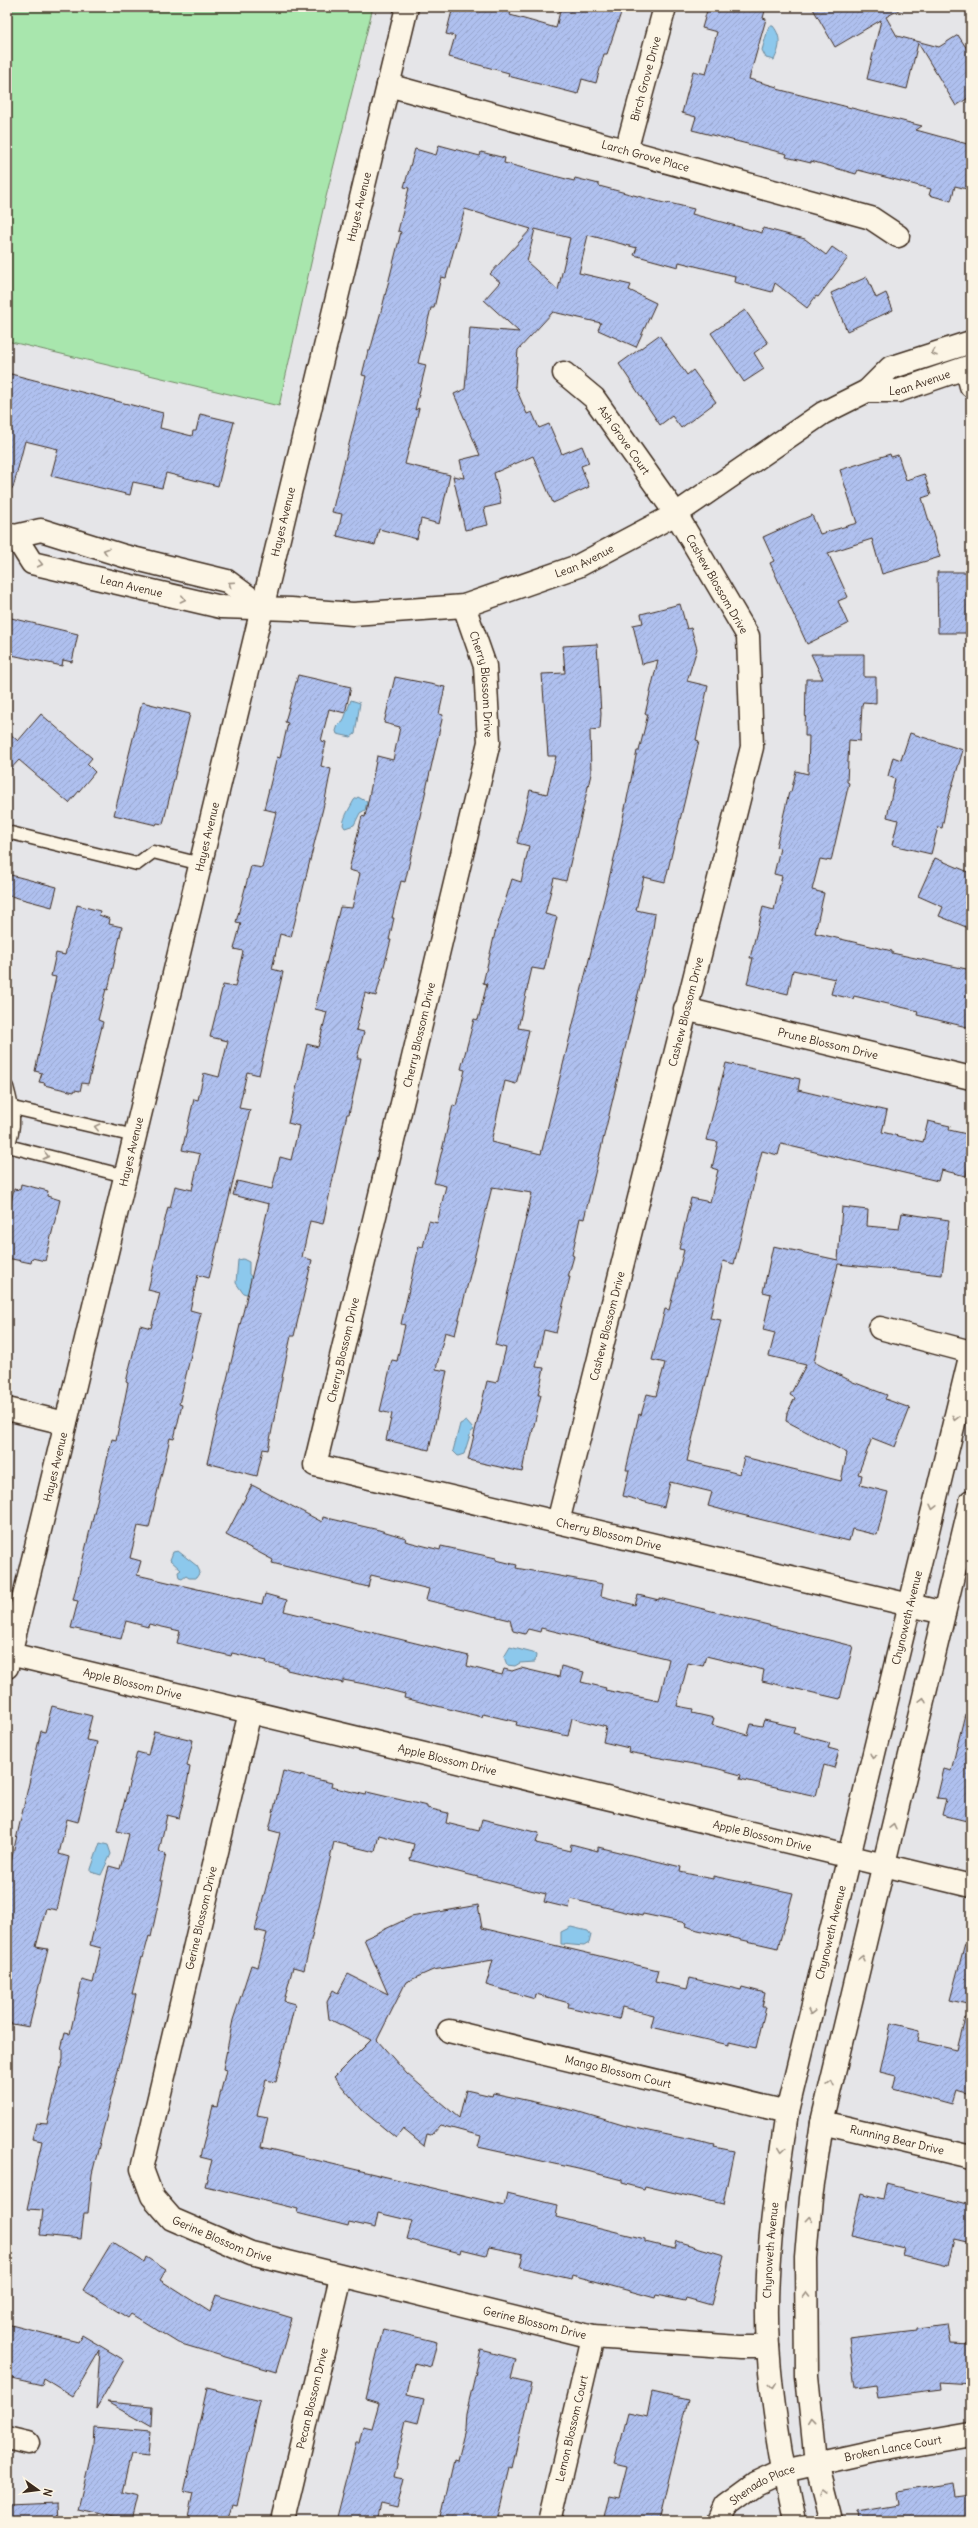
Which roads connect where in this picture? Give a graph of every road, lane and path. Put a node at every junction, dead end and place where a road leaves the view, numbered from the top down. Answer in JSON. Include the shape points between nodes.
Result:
{"nodes":[{"id":1,"x":407,"y":7,"type":"edge"},
{"id":2,"x":665,"y":7,"type":"edge"},
{"id":3,"x":388,"y":86,"type":"junction"},
{"id":4,"x":626,"y":151,"type":"junction"},
{"id":5,"x":898,"y":236,"type":"dead end"},
{"id":6,"x":971,"y":342,"type":"edge"},
{"id":7,"x":564,"y":373,"type":"dead end"},
{"id":8,"x":969,"y":374,"type":"edge"},
{"id":9,"x":867,"y":391,"type":"junction"},
{"id":10,"x":676,"y":514,"type":"junction"},
{"id":11,"x":11,"y":535,"type":"edge"},
{"id":12,"x":464,"y":606,"type":"junction"},
{"id":13,"x":262,"y":607,"type":"junction"},
{"id":14,"x":7,"y":832,"type":"edge"},
{"id":15,"x":200,"y":864,"type":"junction"},
{"id":16,"x":685,"y":1009,"type":"junction"},
{"id":17,"x":971,"y":1078,"type":"edge"},
{"id":18,"x":7,"y":1087,"type":"edge"},
{"id":19,"x":13,"y":1108,"type":"junction"},
{"id":20,"x":135,"y":1136,"type":"junction"},
{"id":21,"x":7,"y":1147,"type":"edge"},
{"id":22,"x":125,"y":1176,"type":"junction"},
{"id":23,"x":880,"y":1328,"type":"dead end"},
{"id":24,"x":971,"y":1353,"type":"edge"},
{"id":25,"x":7,"y":1409,"type":"edge"},
{"id":26,"x":65,"y":1423,"type":"junction"},
{"id":27,"x":971,"y":1501,"type":"edge"},
{"id":28,"x":558,"y":1522,"type":"junction"},
{"id":29,"x":910,"y":1604,"type":"junction"},
{"id":30,"x":944,"y":1613,"type":"junction"},
{"id":31,"x":9,"y":1660,"type":"edge"},
{"id":32,"x":250,"y":1712,"type":"junction"},
{"id":33,"x":849,"y":1856,"type":"junction"},
{"id":34,"x":884,"y":1864,"type":"junction"},
{"id":35,"x":971,"y":1886,"type":"edge"},
{"id":36,"x":448,"y":2032,"type":"dead end"},
{"id":37,"x":787,"y":2112,"type":"junction"},
{"id":38,"x":822,"y":2122,"type":"junction"},
{"id":39,"x":971,"y":2158,"type":"edge"},
{"id":40,"x":341,"y":2277,"type":"junction"},
{"id":41,"x":593,"y":2337,"type":"junction"},
{"id":42,"x":768,"y":2347,"type":"junction"},
{"id":43,"x":971,"y":2434,"type":"edge"},
{"id":44,"x":7,"y":2438,"type":"edge"},
{"id":45,"x":28,"y":2443,"type":"dead end"},
{"id":46,"x":816,"y":2463,"type":"junction"},
{"id":47,"x":784,"y":2471,"type":"junction"},
{"id":48,"x":284,"y":2521,"type":"edge"},
{"id":49,"x":550,"y":2521,"type":"edge"},
{"id":50,"x":719,"y":2521,"type":"edge"},
{"id":51,"x":794,"y":2521,"type":"edge"},
{"id":52,"x":830,"y":2521,"type":"edge"}],
"edges":[{"from":1,"to":3,"type":"street","name":"Hayes Avenue"},
{"from":2,"to":4,"type":"street","name":"Birch Grove Drive"},
{"from":3,"to":4,"type":"street","name":"Larch Grove Place"},
{"from":3,"to":13,"type":"street","name":"Hayes Avenue"},
{"from":4,"to":5,"type":"street","name":"Larch Grove Place","via":[[871,218]]},
{"from":6,"to":9,"type":"street","name":"Lean Avenue","one_way":true,"via":[[890,368]]},
{"from":7,"to":10,"type":"street","name":"Ash Grove Court","via":[[594,398]]},
{"from":8,"to":9,"type":"street","name":"Lean Avenue","via":[[898,391]]},
{"from":9,"to":10,"type":"street","name":"Lean Avenue","via":[[823,413]]},
{"from":10,"to":12,"type":"street","name":"Lean Avenue","via":[[578,566]]},
{"from":10,"to":16,"type":"street","name":"Cashew Blossom Drive","via":[[748,636],[752,747]]},
{"from":13,"to":11,"type":"street","name":"Lean Avenue","one_way":true,"via":[[227,581],[124,556],[41,530]]},
{"from":11,"to":13,"type":"street","name":"Lean Avenue","one_way":true,"via":[[32,563],[221,607]]},
{"from":12,"to":13,"type":"street","name":"Lean Avenue","via":[[353,614]]},
{"from":12,"to":28,"type":"street","name":"Cherry Blossom Drive","via":[[485,666],[489,742],[315,1465]]},
{"from":13,"to":15,"type":"street","name":"Hayes Avenue"},
{"from":14,"to":15,"type":"lane","via":[[137,864],[153,852]]},
{"from":15,"to":20,"type":"street","name":"Hayes Avenue"},
{"from":16,"to":17,"type":"street","name":"Prune Blossom Drive"},
{"from":16,"to":28,"type":"street","name":"Cashew Blossom Drive"},
{"from":18,"to":19,"type":"lane"},
{"from":20,"to":19,"type":"lane","one_way":true},
{"from":19,"to":21,"type":"lane","via":[[13,1132]]},
{"from":20,"to":22,"type":"street","name":"Hayes Avenue"},
{"from":21,"to":22,"type":"lane","one_way":true},
{"from":22,"to":26,"type":"street","name":"Hayes Avenue"},
{"from":23,"to":24,"type":"street"},
{"from":24,"to":29,"type":"street","name":"Chynoweth Avenue","one_way":true},
{"from":25,"to":26,"type":"street"},
{"from":26,"to":31,"type":"street","name":"Hayes Avenue"},
{"from":27,"to":30,"type":"street"},
{"from":28,"to":29,"type":"street","name":"Cherry Blossom Drive"},
{"from":29,"to":30,"type":"street","name":"Cherry Blossom Drive"},
{"from":29,"to":33,"type":"street","name":"Chynoweth Avenue","one_way":true},
{"from":34,"to":30,"type":"street","one_way":true},
{"from":31,"to":32,"type":"street","name":"Apple Blossom Drive"},
{"from":32,"to":33,"type":"street","name":"Apple Blossom Drive"},
{"from":32,"to":40,"type":"street","name":"Gerine Blossom Drive","via":[[142,2169],[152,2196],[172,2219],[251,2253]]},
{"from":33,"to":34,"type":"street","name":"Apple Blossom Drive"},
{"from":33,"to":37,"type":"street","name":"Chynoweth Avenue","one_way":true},
{"from":34,"to":35,"type":"street","name":"Apple Blossom Drive"},
{"from":38,"to":34,"type":"street","one_way":true},
{"from":36,"to":37,"type":"street","name":"Mango Blossom Court"},
{"from":37,"to":42,"type":"street","name":"Chynoweth Avenue","one_way":true,"via":[[773,2209],[768,2273]]},
{"from":38,"to":39,"type":"street","name":"Running Bear Drive"},
{"from":46,"to":38,"type":"street","one_way":true,"via":[[808,2376],[806,2258],[811,2198]]},
{"from":40,"to":41,"type":"street","name":"Gerine Blossom Drive"},
{"from":40,"to":48,"type":"street","name":"Pecan Blossom Drive"},
{"from":41,"to":42,"type":"street","name":"Gerine Blossom Drive"},
{"from":41,"to":49,"type":"street","name":"Lemon Blossom Court"},
{"from":42,"to":47,"type":"street","name":"Chynoweth Avenue","one_way":true},
{"from":43,"to":46,"type":"street","name":"Broken Lance Court"},
{"from":44,"to":45,"type":"street"},
{"from":46,"to":47,"type":"street","name":"Shenado Place"},
{"from":52,"to":46,"type":"street","one_way":true},
{"from":47,"to":50,"type":"street","name":"Shenado Place","via":[[756,2484],[726,2506]]},
{"from":47,"to":51,"type":"street","name":"Chynoweth Avenue"}]}
